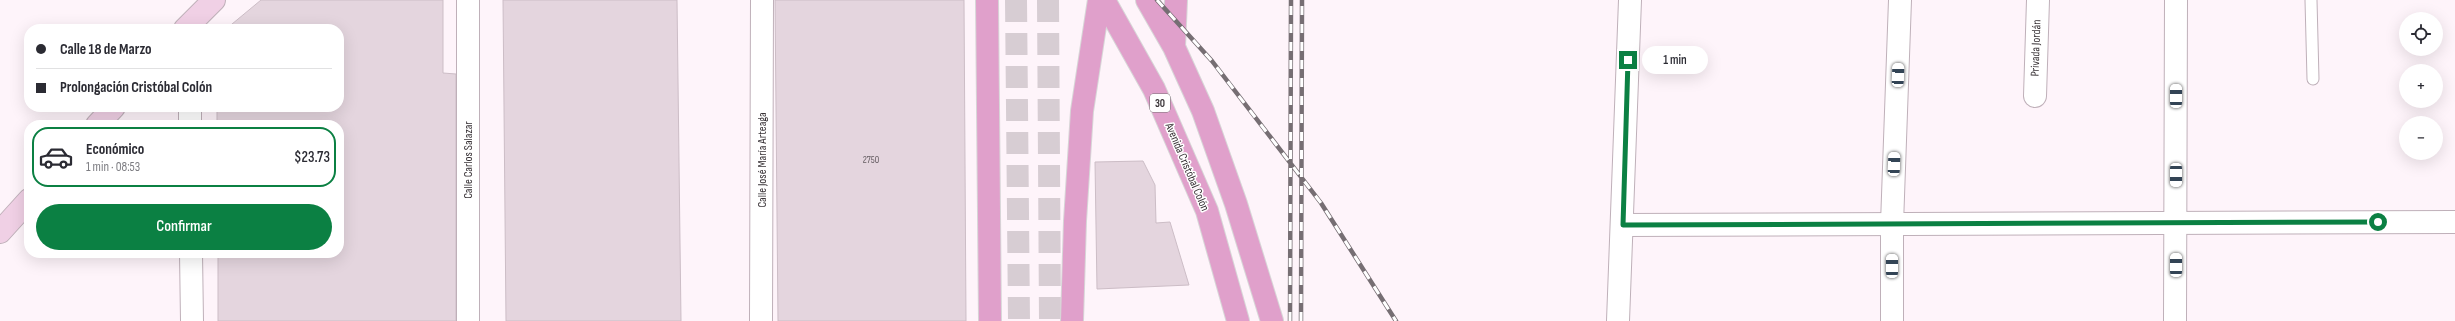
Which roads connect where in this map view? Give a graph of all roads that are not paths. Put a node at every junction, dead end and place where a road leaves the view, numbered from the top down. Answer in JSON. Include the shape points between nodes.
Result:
{"nodes":[{"id":1,"x":468,"y":0,"type":"edge"},
{"id":2,"x":762,"y":0,"type":"edge"},
{"id":3,"x":987,"y":0,"type":"edge"},
{"id":4,"x":1100,"y":0,"type":"edge"},
{"id":5,"x":1104,"y":0,"type":"edge"},
{"id":6,"x":1147,"y":0,"type":"edge"},
{"id":7,"x":1176,"y":0,"type":"edge"},
{"id":8,"x":1630,"y":0,"type":"edge"},
{"id":9,"x":1900,"y":0,"type":"edge"},
{"id":10,"x":2038,"y":0,"type":"edge"},
{"id":11,"x":2176,"y":0,"type":"edge"},
{"id":12,"x":2311,"y":0,"type":"edge"},
{"id":13,"x":207,"y":3,"type":"edge"},
{"id":14,"x":191,"y":24,"type":"edge"},
{"id":15,"x":1174,"y":47,"type":"junction"},
{"id":16,"x":2314,"y":79,"type":"dead end"},
{"id":17,"x":2034,"y":96,"type":"dead end"},
{"id":18,"x":109,"y":112,"type":"edge"},
{"id":19,"x":102,"y":120,"type":"edge"},
{"id":20,"x":1236,"y":204,"type":"junction"},
{"id":21,"x":24,"y":206,"type":"edge"},
{"id":22,"x":1207,"y":211,"type":"junction"},
{"id":23,"x":2455,"y":222,"type":"edge"},
{"id":24,"x":2176,"y":223,"type":"junction"},
{"id":25,"x":1892,"y":224,"type":"junction"},
{"id":26,"x":1623,"y":225,"type":"junction"},
{"id":27,"x":0,"y":232,"type":"edge"},
{"id":28,"x":191,"y":258,"type":"edge"},
{"id":29,"x":192,"y":321,"type":"edge"},
{"id":30,"x":468,"y":321,"type":"edge"},
{"id":31,"x":761,"y":321,"type":"edge"},
{"id":32,"x":990,"y":321,"type":"edge"},
{"id":33,"x":1072,"y":321,"type":"edge"},
{"id":34,"x":1238,"y":321,"type":"edge"},
{"id":35,"x":1272,"y":321,"type":"edge"},
{"id":36,"x":1618,"y":321,"type":"edge"},
{"id":37,"x":1892,"y":321,"type":"edge"},
{"id":38,"x":2175,"y":321,"type":"edge"}],
"edges":[{"from":1,"to":30,"type":"street","name":"Calle Carlos Salazar"},
{"from":2,"to":31,"type":"street","name":"Calle José María Arteaga"},
{"from":3,"to":32,"type":"main road"},
{"from":4,"to":33,"type":"main road","via":[[1082,110]]},
{"from":5,"to":22,"type":"main road","name":"Avenida Cristóbal Colón","number":"30","via":[[1154,89]]},
{"from":6,"to":15,"type":"main road"},
{"from":7,"to":15,"type":"main road"},
{"from":8,"to":26,"type":"street"},
{"from":9,"to":25,"type":"street"},
{"from":10,"to":17,"type":"street","name":"Privada Jordán"},
{"from":11,"to":24,"type":"street"},
{"from":12,"to":16,"type":"lane"},
{"from":13,"to":14,"type":"main road"},
{"from":15,"to":20,"type":"main road","via":[[1203,111]]},
{"from":18,"to":19,"type":"main road"},
{"from":20,"to":22,"type":"main road"},
{"from":20,"to":35,"type":"main road"},
{"from":21,"to":27,"type":"main road"},
{"from":22,"to":34,"type":"main road","name":"Avenida Cristóbal Colón","number":"30"},
{"from":23,"to":24,"type":"street"},
{"from":24,"to":25,"type":"street"},
{"from":24,"to":38,"type":"street"},
{"from":25,"to":26,"type":"street"},
{"from":25,"to":37,"type":"street"},
{"from":26,"to":36,"type":"street"},
{"from":28,"to":29,"type":"street"}]}
